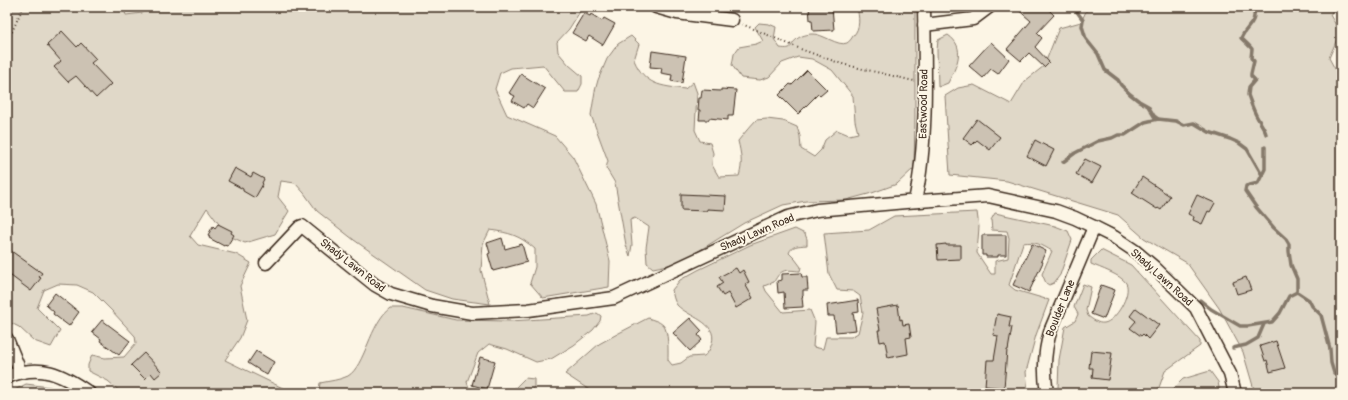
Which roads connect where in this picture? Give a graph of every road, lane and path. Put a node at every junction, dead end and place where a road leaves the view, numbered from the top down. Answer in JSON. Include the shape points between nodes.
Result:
{"nodes":[{"id":1,"x":23,"y":7,"type":"edge"},
{"id":2,"x":656,"y":7,"type":"edge"},
{"id":3,"x":924,"y":7,"type":"edge"},
{"id":4,"x":990,"y":7,"type":"edge"},
{"id":5,"x":732,"y":20,"type":"joint"},
{"id":6,"x":924,"y":25,"type":"junction"},
{"id":7,"x":7,"y":43,"type":"edge"},
{"id":8,"x":924,"y":83,"type":"junction"},
{"id":9,"x":915,"y":201,"type":"junction"},
{"id":10,"x":1094,"y":226,"type":"junction"},
{"id":11,"x":266,"y":264,"type":"dead end"},
{"id":12,"x":7,"y":338,"type":"edge"},
{"id":13,"x":20,"y":371,"type":"junction"},
{"id":14,"x":7,"y":377,"type":"edge"},
{"id":15,"x":89,"y":393,"type":"edge"},
{"id":16,"x":1047,"y":393,"type":"edge"},
{"id":17,"x":1235,"y":393,"type":"edge"}],
"edges":[{"from":1,"to":7,"type":"path"},
{"from":2,"to":5,"type":"street","via":[[677,14]]},
{"from":3,"to":6,"type":"street","name":"Eastwood Road"},
{"from":4,"to":6,"type":"street","via":[[973,19]]},
{"from":5,"to":8,"type":"path","via":[[842,64]]},
{"from":6,"to":8,"type":"street","name":"Eastwood Road"},
{"from":8,"to":9,"type":"street","name":"Eastwood Road","via":[[921,164]]},
{"from":9,"to":10,"type":"street","name":"Shady Lawn Road","via":[[988,196],[1056,212]]},
{"from":9,"to":11,"type":"street","name":"Shady Lawn Road","via":[[817,210],[788,217],[614,298],[528,310],[472,313],[404,299],[375,285],[302,226]]},
{"from":10,"to":16,"type":"street","name":"Boulder Lane","via":[[1046,346],[1044,364]]},
{"from":10,"to":17,"type":"street","name":"Shady Lawn Road","via":[[1135,251],[1196,308],[1230,374]]},
{"from":12,"to":13,"type":"street"},
{"from":13,"to":14,"type":"street"},
{"from":13,"to":15,"type":"street","via":[[58,375]]}]}
